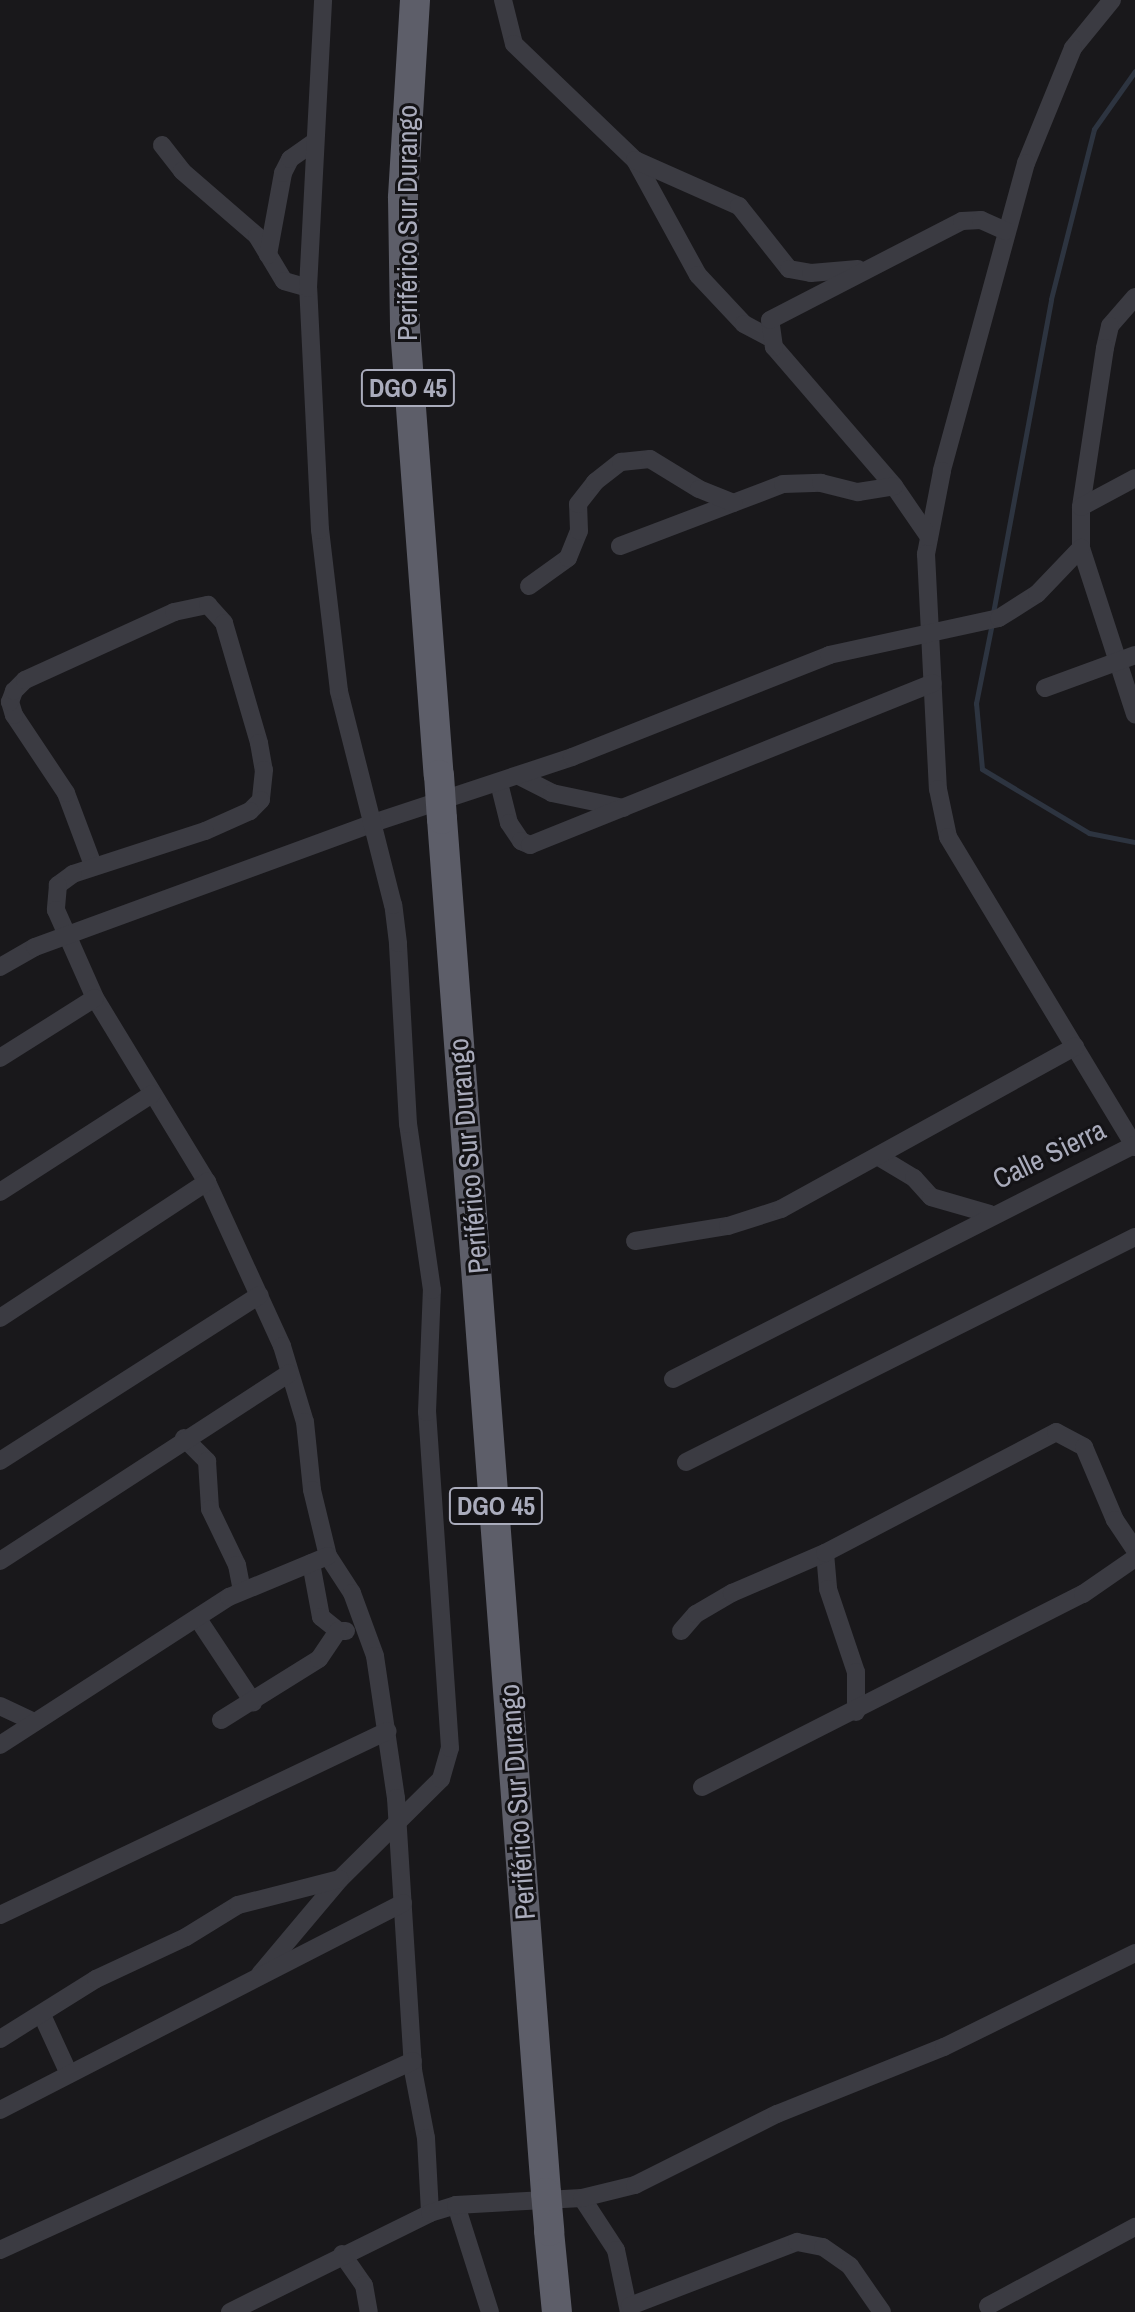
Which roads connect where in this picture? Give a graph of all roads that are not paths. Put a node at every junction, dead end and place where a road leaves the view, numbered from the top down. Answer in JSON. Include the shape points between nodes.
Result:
{"nodes":[{"id":1,"x":323,"y":0,"type":"edge"},
{"id":2,"x":415,"y":0,"type":"edge"},
{"id":3,"x":503,"y":0,"type":"edge"},
{"id":4,"x":1112,"y":0,"type":"edge"},
{"id":5,"x":314,"y":142,"type":"junction"},
{"id":6,"x":162,"y":145,"type":"dead end"},
{"id":7,"x":635,"y":160,"type":"junction"},
{"id":8,"x":1006,"y":231,"type":"junction"},
{"id":9,"x":268,"y":255,"type":"junction"},
{"id":10,"x":877,"y":267,"type":"junction"},
{"id":11,"x":308,"y":288,"type":"junction"},
{"id":12,"x":1128,"y":303,"type":"edge"},
{"id":13,"x":770,"y":338,"type":"junction"},
{"id":14,"x":1135,"y":478,"type":"edge"},
{"id":15,"x":894,"y":486,"type":"junction"},
{"id":16,"x":733,"y":503,"type":"junction"},
{"id":17,"x":1081,"y":507,"type":"junction"},
{"id":18,"x":929,"y":537,"type":"junction"},
{"id":19,"x":620,"y":546,"type":"dead end"},
{"id":20,"x":1081,"y":548,"type":"junction"},
{"id":21,"x":529,"y":586,"type":"dead end"},
{"id":22,"x":929,"y":629,"type":"junction"},
{"id":23,"x":1135,"y":655,"type":"edge"},
{"id":24,"x":1116,"y":663,"type":"junction"},
{"id":25,"x":933,"y":683,"type":"junction"},
{"id":26,"x":1045,"y":688,"type":"dead end"},
{"id":27,"x":1135,"y":714,"type":"edge"},
{"id":28,"x":519,"y":776,"type":"junction"},
{"id":29,"x":499,"y":783,"type":"junction"},
{"id":30,"x":623,"y":808,"type":"junction"},
{"id":31,"x":373,"y":823,"type":"junction"},
{"id":32,"x":93,"y":865,"type":"junction"},
{"id":33,"x":66,"y":937,"type":"junction"},
{"id":34,"x":0,"y":967,"type":"edge"},
{"id":35,"x":95,"y":998,"type":"junction"},
{"id":36,"x":1075,"y":1047,"type":"junction"},
{"id":37,"x":0,"y":1058,"type":"edge"},
{"id":38,"x":152,"y":1094,"type":"junction"},
{"id":39,"x":1132,"y":1137,"type":"edge"},
{"id":40,"x":879,"y":1157,"type":"junction"},
{"id":41,"x":207,"y":1182,"type":"junction"},
{"id":42,"x":0,"y":1192,"type":"edge"},
{"id":43,"x":990,"y":1214,"type":"junction"},
{"id":44,"x":1135,"y":1237,"type":"edge"},
{"id":45,"x":635,"y":1241,"type":"dead end"},
{"id":46,"x":260,"y":1295,"type":"junction"},
{"id":47,"x":0,"y":1318,"type":"edge"},
{"id":48,"x":289,"y":1373,"type":"junction"},
{"id":49,"x":673,"y":1379,"type":"dead end"},
{"id":50,"x":184,"y":1438,"type":"junction"},
{"id":51,"x":0,"y":1461,"type":"edge"},
{"id":52,"x":686,"y":1462,"type":"dead end"},
{"id":53,"x":1135,"y":1550,"type":"edge"},
{"id":54,"x":825,"y":1553,"type":"junction"},
{"id":55,"x":1135,"y":1558,"type":"edge"},
{"id":56,"x":319,"y":1559,"type":"junction"},
{"id":57,"x":0,"y":1561,"type":"edge"},
{"id":58,"x":242,"y":1591,"type":"junction"},
{"id":59,"x":198,"y":1619,"type":"junction"},
{"id":60,"x":364,"y":1625,"type":"junction"},
{"id":61,"x":338,"y":1631,"type":"junction"},
{"id":62,"x":681,"y":1631,"type":"dead end"},
{"id":63,"x":253,"y":1702,"type":"junction"},
{"id":64,"x":0,"y":1706,"type":"edge"},
{"id":65,"x":856,"y":1712,"type":"junction"},
{"id":66,"x":221,"y":1720,"type":"dead end"},
{"id":67,"x":35,"y":1722,"type":"junction"},
{"id":68,"x":387,"y":1731,"type":"junction"},
{"id":69,"x":0,"y":1745,"type":"edge"},
{"id":70,"x":702,"y":1787,"type":"dead end"},
{"id":71,"x":398,"y":1818,"type":"junction"},
{"id":72,"x":340,"y":1879,"type":"junction"},
{"id":73,"x":403,"y":1903,"type":"junction"},
{"id":74,"x":0,"y":1915,"type":"edge"},
{"id":75,"x":1130,"y":1961,"type":"edge"},
{"id":76,"x":260,"y":1974,"type":"junction"},
{"id":77,"x":42,"y":2015,"type":"junction"},
{"id":78,"x":0,"y":2039,"type":"edge"},
{"id":79,"x":413,"y":2061,"type":"junction"},
{"id":80,"x":69,"y":2074,"type":"junction"},
{"id":81,"x":0,"y":2110,"type":"edge"},
{"id":82,"x":582,"y":2198,"type":"junction"},
{"id":83,"x":456,"y":2205,"type":"junction"},
{"id":84,"x":430,"y":2213,"type":"junction"},
{"id":85,"x":1135,"y":2227,"type":"edge"},
{"id":86,"x":0,"y":2250,"type":"edge"},
{"id":87,"x":342,"y":2254,"type":"junction"},
{"id":88,"x":988,"y":2306,"type":"dead end"},
{"id":89,"x":630,"y":2309,"type":"edge"},
{"id":90,"x":230,"y":2312,"type":"edge"},
{"id":91,"x":369,"y":2312,"type":"edge"},
{"id":92,"x":490,"y":2312,"type":"edge"},
{"id":93,"x":557,"y":2312,"type":"edge"},
{"id":94,"x":882,"y":2312,"type":"edge"}],
"edges":[{"from":1,"to":5,"type":"street"},
{"from":2,"to":93,"type":"highway","name":"Periférico Sur Durango","number":"DGO 45","bridge":true,"via":[[403,198],[405,328]]},
{"from":3,"to":7,"type":"street","via":[[514,44],[532,66]]},
{"from":4,"to":8,"type":"street","via":[[1062,69]]},
{"from":5,"to":9,"type":"street","via":[[290,159],[283,173]]},
{"from":5,"to":11,"type":"street"},
{"from":6,"to":9,"type":"street","via":[[182,171],[257,236]]},
{"from":7,"to":10,"type":"street","via":[[739,206],[789,269],[811,273]]},
{"from":7,"to":13,"type":"street","via":[[698,275],[744,324]]},
{"from":8,"to":10,"type":"street","via":[[981,220],[962,221]]},
{"from":8,"to":18,"type":"street"},
{"from":9,"to":11,"type":"street","via":[[284,281]]},
{"from":10,"to":13,"type":"street","via":[[770,320]]},
{"from":11,"to":31,"type":"street","via":[[328,628],[356,774]]},
{"from":12,"to":17,"type":"street","via":[[1105,348]]},
{"from":13,"to":15,"type":"street","via":[[798,379]]},
{"from":14,"to":17,"type":"street"},
{"from":15,"to":16,"type":"street","via":[[858,492],[803,482]]},
{"from":15,"to":18,"type":"street"},
{"from":16,"to":19,"type":"street"},
{"from":16,"to":21,"type":"street","via":[[650,459],[621,462],[578,504],[579,531],[568,558]]},
{"from":17,"to":20,"type":"street"},
{"from":18,"to":22,"type":"street"},
{"from":20,"to":22,"type":"street","via":[[1017,608],[973,624]]},
{"from":20,"to":24,"type":"street"},
{"from":22,"to":25,"type":"street"},
{"from":22,"to":28,"type":"street","via":[[829,655]]},
{"from":23,"to":24,"type":"street"},
{"from":24,"to":26,"type":"street"},
{"from":24,"to":27,"type":"street"},
{"from":25,"to":30,"type":"street"},
{"from":25,"to":36,"type":"street","via":[[939,801],[948,837]]},
{"from":28,"to":29,"type":"street"},
{"from":28,"to":30,"type":"street","via":[[552,793]]},
{"from":29,"to":30,"type":"street","via":[[509,823],[530,845]]},
{"from":29,"to":31,"type":"street"},
{"from":31,"to":33,"type":"street"},
{"from":31,"to":71,"type":"street","via":[[395,918],[408,1124],[432,1290],[427,1412],[450,1748],[441,1779]]},
{"from":32,"to":32,"type":"street","via":[[66,793],[14,715],[14,691],[25,680],[174,612],[208,605],[224,623],[259,743],[264,770],[261,800],[217,826]]},
{"from":32,"to":33,"type":"street","via":[[58,885],[56,910]]},
{"from":33,"to":34,"type":"street"},
{"from":33,"to":35,"type":"street"},
{"from":35,"to":37,"type":"street"},
{"from":35,"to":38,"type":"street"},
{"from":36,"to":39,"type":"street"},
{"from":36,"to":40,"type":"street"},
{"from":38,"to":41,"type":"street"},
{"from":38,"to":42,"type":"street"},
{"from":39,"to":43,"type":"street","name":"Calle Sierra"},
{"from":40,"to":43,"type":"street","via":[[914,1178],[931,1197]]},
{"from":40,"to":45,"type":"street","via":[[748,1221]]},
{"from":41,"to":46,"type":"street"},
{"from":41,"to":47,"type":"street"},
{"from":43,"to":49,"type":"street","name":"Calle Sierra"},
{"from":44,"to":52,"type":"street"},
{"from":46,"to":48,"type":"street"},
{"from":46,"to":51,"type":"street"},
{"from":48,"to":50,"type":"street"},
{"from":48,"to":56,"type":"street","via":[[305,1422]]},
{"from":50,"to":57,"type":"street"},
{"from":50,"to":58,"type":"street","via":[[207,1461],[210,1509],[237,1565]]},
{"from":53,"to":54,"type":"street","via":[[1115,1520],[1084,1447],[1056,1432]]},
{"from":54,"to":62,"type":"street","via":[[732,1593],[696,1614]]},
{"from":54,"to":65,"type":"street","via":[[828,1589],[856,1672]]},
{"from":55,"to":65,"type":"street","via":[[1083,1594]]},
{"from":56,"to":58,"type":"street"},
{"from":56,"to":60,"type":"street","via":[[352,1593]]},
{"from":56,"to":61,"type":"street","via":[[321,1617]]},
{"from":58,"to":59,"type":"street"},
{"from":59,"to":63,"type":"street"},
{"from":59,"to":67,"type":"street"},
{"from":60,"to":61,"type":"street"},
{"from":60,"to":68,"type":"street","via":[[375,1656]]},
{"from":61,"to":63,"type":"street","via":[[319,1659]]},
{"from":63,"to":66,"type":"street"},
{"from":64,"to":67,"type":"street"},
{"from":65,"to":70,"type":"street"},
{"from":67,"to":69,"type":"street"},
{"from":68,"to":71,"type":"street"},
{"from":68,"to":74,"type":"street"},
{"from":71,"to":72,"type":"street","via":[[376,1848]]},
{"from":71,"to":73,"type":"street"},
{"from":72,"to":76,"type":"street"},
{"from":72,"to":77,"type":"street","via":[[238,1905],[186,1937],[96,1979]]},
{"from":73,"to":76,"type":"street"},
{"from":73,"to":79,"type":"street"},
{"from":75,"to":82,"type":"street","via":[[944,2047],[777,2114],[635,2185]]},
{"from":76,"to":80,"type":"street"},
{"from":77,"to":78,"type":"street"},
{"from":77,"to":80,"type":"street"},
{"from":79,"to":84,"type":"street"},
{"from":79,"to":86,"type":"street"},
{"from":80,"to":81,"type":"street"},
{"from":82,"to":83,"type":"street"},
{"from":82,"to":89,"type":"street","via":[[616,2250]]},
{"from":83,"to":84,"type":"street"},
{"from":83,"to":92,"type":"street"},
{"from":84,"to":87,"type":"street"},
{"from":85,"to":88,"type":"street"},
{"from":87,"to":90,"type":"street"},
{"from":87,"to":91,"type":"street","via":[[364,2285]]},
{"from":89,"to":94,"type":"street","via":[[797,2242],[823,2247],[850,2266]]}]}
